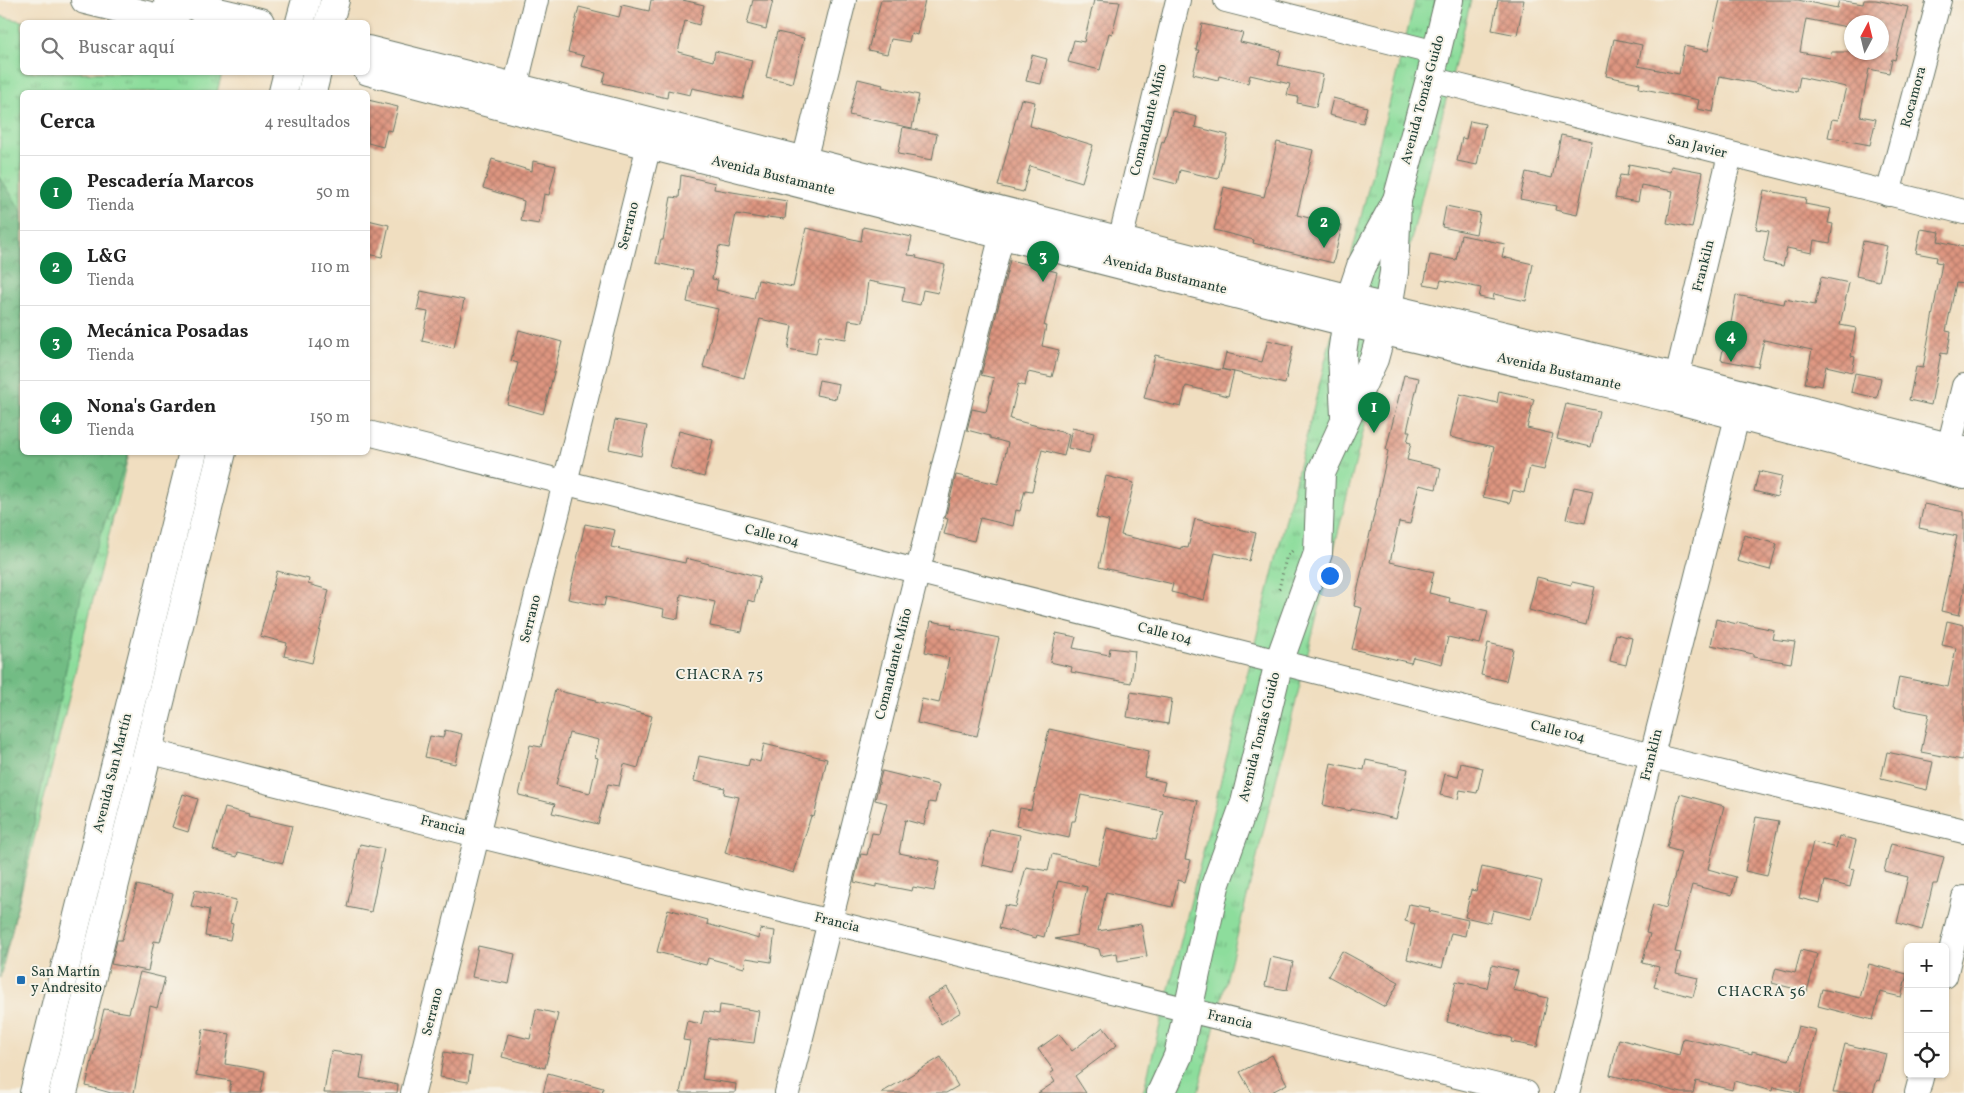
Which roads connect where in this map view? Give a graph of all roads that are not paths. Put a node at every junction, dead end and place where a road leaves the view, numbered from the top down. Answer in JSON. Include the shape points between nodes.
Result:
{"nodes":[{"id":1,"x":85,"y":0,"type":"edge"},
{"id":2,"x":168,"y":0,"type":"edge"},
{"id":3,"x":306,"y":0,"type":"edge"},
{"id":4,"x":335,"y":0,"type":"edge"},
{"id":5,"x":536,"y":0,"type":"edge"},
{"id":6,"x":844,"y":0,"type":"edge"},
{"id":7,"x":1178,"y":0,"type":"edge"},
{"id":8,"x":1226,"y":0,"type":"edge"},
{"id":9,"x":1449,"y":0,"type":"edge"},
{"id":10,"x":1940,"y":0,"type":"edge"},
{"id":11,"x":167,"y":20,"type":"edge"},
{"id":12,"x":252,"y":20,"type":"edge"},
{"id":13,"x":301,"y":20,"type":"edge"},
{"id":14,"x":330,"y":20,"type":"edge"},
{"id":15,"x":370,"y":51,"type":"edge"},
{"id":16,"x":1436,"y":53,"type":"junction"},
{"id":17,"x":370,"y":73,"type":"edge"},
{"id":18,"x":287,"y":75,"type":"edge"},
{"id":19,"x":316,"y":75,"type":"edge"},
{"id":20,"x":1430,"y":80,"type":"junction"},
{"id":21,"x":516,"y":88,"type":"junction"},
{"id":22,"x":284,"y":90,"type":"edge"},
{"id":23,"x":312,"y":90,"type":"edge"},
{"id":24,"x":649,"y":145,"type":"junction"},
{"id":25,"x":1730,"y":155,"type":"junction"},
{"id":26,"x":804,"y":160,"type":"junction"},
{"id":27,"x":1888,"y":194,"type":"junction"},
{"id":28,"x":1397,"y":200,"type":"junction"},
{"id":29,"x":1964,"y":212,"type":"edge"},
{"id":30,"x":1002,"y":234,"type":"junction"},
{"id":31,"x":1120,"y":241,"type":"junction"},
{"id":32,"x":1348,"y":310,"type":"junction"},
{"id":33,"x":1385,"y":319,"type":"junction"},
{"id":34,"x":1677,"y":377,"type":"junction"},
{"id":35,"x":1964,"y":386,"type":"edge"},
{"id":36,"x":1737,"y":416,"type":"junction"},
{"id":37,"x":1346,"y":423,"type":"junction"},
{"id":38,"x":370,"y":434,"type":"edge"},
{"id":39,"x":1957,"y":449,"type":"edge"},
{"id":40,"x":192,"y":455,"type":"edge"},
{"id":41,"x":221,"y":455,"type":"edge"},
{"id":42,"x":1964,"y":475,"type":"edge"},
{"id":43,"x":565,"y":484,"type":"junction"},
{"id":44,"x":917,"y":572,"type":"junction"},
{"id":45,"x":1279,"y":662,"type":"junction"},
{"id":46,"x":148,"y":751,"type":"junction"},
{"id":47,"x":1652,"y":756,"type":"junction"},
{"id":48,"x":1964,"y":831,"type":"edge"},
{"id":49,"x":477,"y":835,"type":"junction"},
{"id":50,"x":1964,"y":898,"type":"edge"},
{"id":51,"x":830,"y":922,"type":"junction"},
{"id":52,"x":1949,"y":960,"type":"edge"},
{"id":53,"x":1187,"y":1010,"type":"junction"},
{"id":54,"x":1178,"y":1056,"type":"junction"},
{"id":55,"x":1921,"y":1078,"type":"edge"},
{"id":56,"x":34,"y":1093,"type":"edge"},
{"id":57,"x":63,"y":1093,"type":"edge"},
{"id":58,"x":413,"y":1093,"type":"edge"},
{"id":59,"x":787,"y":1093,"type":"edge"},
{"id":60,"x":1161,"y":1093,"type":"edge"},
{"id":61,"x":1184,"y":1093,"type":"edge"},
{"id":62,"x":1526,"y":1093,"type":"edge"},
{"id":63,"x":1567,"y":1093,"type":"edge"},
{"id":64,"x":1917,"y":1093,"type":"edge"}],
"edges":[{"from":1,"to":11,"type":"main road"},
{"from":2,"to":12,"type":"main road"},
{"from":3,"to":13,"type":"main road"},
{"from":4,"to":14,"type":"main road"},
{"from":5,"to":21,"type":"street"},
{"from":6,"to":26,"type":"street"},
{"from":7,"to":31,"type":"street","name":"Comandante Miño"},
{"from":8,"to":16,"type":"street"},
{"from":9,"to":16,"type":"main road","name":"Avenida Tomás Guido"},
{"from":10,"to":27,"type":"street","name":"Rocamora"},
{"from":15,"to":21,"type":"main road","name":"Avenida Bustamante"},
{"from":16,"to":20,"type":"main road","name":"Avenida Tomás Guido"},
{"from":17,"to":24,"type":"main road","name":"Avenida Bustamante"},
{"from":18,"to":22,"type":"main road"},
{"from":19,"to":23,"type":"main road"},
{"from":20,"to":25,"type":"street","name":"San Javier"},
{"from":20,"to":28,"type":"main road","name":"Avenida Tomás Guido"},
{"from":21,"to":26,"type":"main road","name":"Avenida Bustamante"},
{"from":24,"to":30,"type":"main road","name":"Avenida Bustamante"},
{"from":24,"to":43,"type":"street","name":"Serrano"},
{"from":25,"to":27,"type":"street","name":"San Javier"},
{"from":25,"to":34,"type":"street","name":"Frankiln"},
{"from":26,"to":31,"type":"main road","name":"Avenida Bustamante"},
{"from":27,"to":29,"type":"street","name":"San Javier"},
{"from":28,"to":32,"type":"main road","name":"Avenida Tomás Guido","via":[[1361,266]]},
{"from":28,"to":33,"type":"main road","name":"Avenida Tomás Guido","via":[[1395,263]]},
{"from":30,"to":32,"type":"main road","name":"Avenida Bustamante"},
{"from":30,"to":44,"type":"street","name":"Comandante Miño"},
{"from":31,"to":32,"type":"main road","name":"Avenida Bustamante"},
{"from":32,"to":33,"type":"main road","name":"Avenida Bustamante"},
{"from":32,"to":37,"type":"main road","name":"Avenida Tomás Guido","via":[[1342,352]]},
{"from":33,"to":34,"type":"main road","name":"Avenida Bustamante"},
{"from":33,"to":36,"type":"main road","name":"Avenida Bustamante"},
{"from":33,"to":37,"type":"main road","name":"Avenida Tomás Guido","via":[[1374,359]]},
{"from":34,"to":39,"type":"main road","name":"Avenida Bustamante"},
{"from":35,"to":39,"type":"street"},
{"from":36,"to":42,"type":"main road","name":"Avenida Bustamante"},
{"from":36,"to":47,"type":"street","name":"Franklin"},
{"from":37,"to":45,"type":"main road","name":"Avenida Tomás Guido","via":[[1321,473],[1318,554]]},
{"from":38,"to":43,"type":"street","name":"Calle 104"},
{"from":40,"to":56,"type":"main road","name":"Avenida San Martín"},
{"from":41,"to":46,"type":"main road","name":"Avenida San Martín"},
{"from":43,"to":44,"type":"street","name":"Calle 104"},
{"from":43,"to":49,"type":"street","name":"Serrano"},
{"from":44,"to":45,"type":"street","name":"Calle 104"},
{"from":44,"to":51,"type":"street","name":"Comandante Miño"},
{"from":45,"to":47,"type":"street","name":"Calle 104"},
{"from":45,"to":53,"type":"main road","name":"Avenida Tomás Guido","via":[[1245,803],[1214,886]]},
{"from":46,"to":49,"type":"street","name":"Francia"},
{"from":46,"to":57,"type":"main road","name":"Avenida San Martín"},
{"from":47,"to":48,"type":"street","name":"Calle 104"},
{"from":47,"to":63,"type":"street","name":"Franklin"},
{"from":49,"to":51,"type":"street","name":"Francia"},
{"from":49,"to":58,"type":"street","name":"Serrano"},
{"from":50,"to":52,"type":"street"},
{"from":51,"to":53,"type":"street","name":"Francia"},
{"from":51,"to":59,"type":"street","name":"Comandante Miño"},
{"from":53,"to":54,"type":"main road","name":"Avenida Tomás Guido"},
{"from":53,"to":62,"type":"street","name":"Francia"},
{"from":54,"to":60,"type":"main road","name":"Avenida Tomás Guido"},
{"from":54,"to":61,"type":"main road","name":"Avenida Tomás Guido"},
{"from":55,"to":64,"type":"street"}]}
